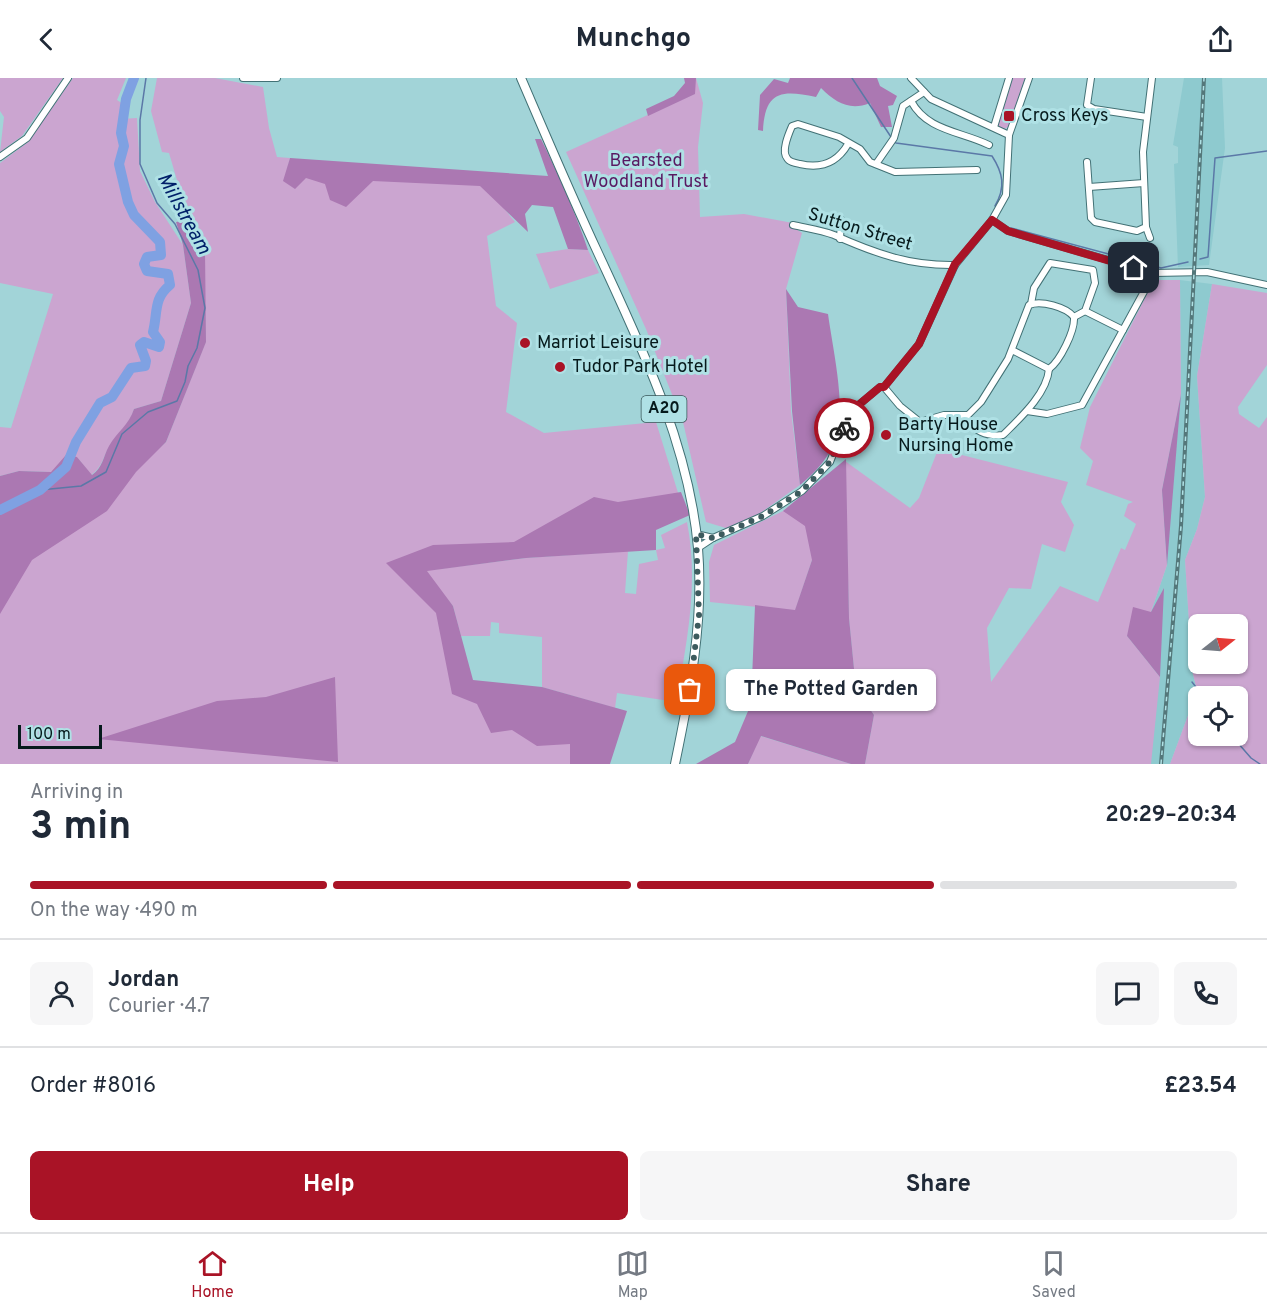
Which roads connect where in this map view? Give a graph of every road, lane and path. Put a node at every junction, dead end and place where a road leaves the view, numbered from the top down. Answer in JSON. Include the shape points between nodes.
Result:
{"nodes":[{"id":1,"x":68,"y":78,"type":"edge"},
{"id":2,"x":243,"y":78,"type":"edge"},
{"id":3,"x":277,"y":78,"type":"edge"},
{"id":4,"x":521,"y":78,"type":"edge"},
{"id":5,"x":911,"y":78,"type":"edge"},
{"id":6,"x":1009,"y":78,"type":"edge"},
{"id":7,"x":1029,"y":78,"type":"edge"},
{"id":8,"x":1091,"y":78,"type":"edge"},
{"id":9,"x":1152,"y":78,"type":"edge"},
{"id":10,"x":924,"y":92,"type":"junction"},
{"id":11,"x":911,"y":101,"type":"junction"},
{"id":12,"x":1147,"y":117,"type":"junction"},
{"id":13,"x":994,"y":127,"type":"junction"},
{"id":14,"x":1010,"y":135,"type":"junction"},
{"id":15,"x":848,"y":144,"type":"junction"},
{"id":16,"x":989,"y":145,"type":"dead end"},
{"id":17,"x":0,"y":157,"type":"edge"},
{"id":18,"x":1087,"y":162,"type":"dead end"},
{"id":19,"x":876,"y":164,"type":"junction"},
{"id":20,"x":976,"y":170,"type":"dead end"},
{"id":21,"x":1144,"y":183,"type":"junction"},
{"id":22,"x":1089,"y":187,"type":"junction"},
{"id":23,"x":841,"y":220,"type":"dead end"},
{"id":24,"x":992,"y":220,"type":"junction"},
{"id":25,"x":793,"y":225,"type":"dead end"},
{"id":26,"x":1146,"y":227,"type":"junction"},
{"id":27,"x":1150,"y":238,"type":"dead end"},
{"id":28,"x":840,"y":239,"type":"junction"},
{"id":29,"x":955,"y":264,"type":"junction"},
{"id":30,"x":1267,"y":285,"type":"edge"},
{"id":31,"x":1147,"y":286,"type":"dead end"},
{"id":32,"x":1031,"y":304,"type":"junction"},
{"id":33,"x":1085,"y":311,"type":"junction"},
{"id":34,"x":1074,"y":317,"type":"junction"},
{"id":35,"x":1123,"y":330,"type":"junction"},
{"id":36,"x":1012,"y":350,"type":"junction"},
{"id":37,"x":1049,"y":369,"type":"junction"},
{"id":38,"x":884,"y":387,"type":"junction"},
{"id":39,"x":1027,"y":411,"type":"junction"},
{"id":40,"x":966,"y":416,"type":"junction"},
{"id":41,"x":696,"y":534,"type":"junction"},
{"id":42,"x":713,"y":538,"type":"junction"},
{"id":43,"x":698,"y":548,"type":"junction"},
{"id":44,"x":675,"y":764,"type":"edge"}],
"edges":[{"from":1,"to":17,"type":"street","via":[[27,138]]},
{"from":2,"to":3,"type":"street"},
{"from":4,"to":41,"type":"main road","number":"A20","via":[[653,378],[682,467]]},
{"from":5,"to":10,"type":"street"},
{"from":6,"to":13,"type":"street"},
{"from":7,"to":14,"type":"street"},
{"from":8,"to":12,"type":"street","via":[[1087,105]]},
{"from":9,"to":12,"type":"street"},
{"from":10,"to":11,"type":"street"},
{"from":10,"to":13,"type":"street","via":[[931,99]]},
{"from":11,"to":16,"type":"street","via":[[928,123]]},
{"from":11,"to":19,"type":"street","via":[[903,106],[894,138]]},
{"from":12,"to":21,"type":"street"},
{"from":13,"to":14,"type":"street"},
{"from":14,"to":24,"type":"street","via":[[1006,195]]},
{"from":15,"to":15,"type":"street","via":[[839,157],[822,166],[794,163],[785,152],[792,126],[798,124]]},
{"from":15,"to":19,"type":"street"},
{"from":18,"to":22,"type":"street"},
{"from":19,"to":20,"type":"street","via":[[895,172]]},
{"from":21,"to":22,"type":"street"},
{"from":21,"to":26,"type":"street"},
{"from":22,"to":26,"type":"street","via":[[1091,218],[1095,222],[1137,231]]},
{"from":23,"to":28,"type":"street"},
{"from":24,"to":29,"type":"street"},
{"from":24,"to":30,"type":"street","via":[[1008,231],[1153,273],[1207,272]]},
{"from":25,"to":28,"type":"street","name":"Sutton Street"},
{"from":26,"to":27,"type":"street"},
{"from":28,"to":29,"type":"street","name":"Sutton Street","via":[[914,263]]},
{"from":29,"to":38,"type":"street","via":[[919,344]]},
{"from":31,"to":35,"type":"street"},
{"from":32,"to":33,"type":"street","via":[[1036,283],[1048,264],[1054,262],[1094,272],[1095,283]]},
{"from":32,"to":34,"type":"street","via":[[1064,309]]},
{"from":32,"to":36,"type":"street"},
{"from":33,"to":34,"type":"street"},
{"from":33,"to":35,"type":"street"},
{"from":34,"to":37,"type":"street","via":[[1071,332]]},
{"from":35,"to":39,"type":"street","via":[[1082,405],[1047,414]]},
{"from":36,"to":37,"type":"street"},
{"from":36,"to":40,"type":"street","via":[[981,402]]},
{"from":37,"to":39,"type":"street"},
{"from":38,"to":40,"type":"street","via":[[920,422]]},
{"from":38,"to":42,"type":"street","via":[[849,413],[830,462],[802,491],[763,516]]},
{"from":39,"to":40,"type":"street","via":[[999,436],[973,428]]},
{"from":41,"to":42,"type":"street"},
{"from":41,"to":43,"type":"main road","number":"A20"},
{"from":42,"to":43,"type":"street"},
{"from":43,"to":44,"type":"main road","number":"A20","via":[[695,656]]}]}
